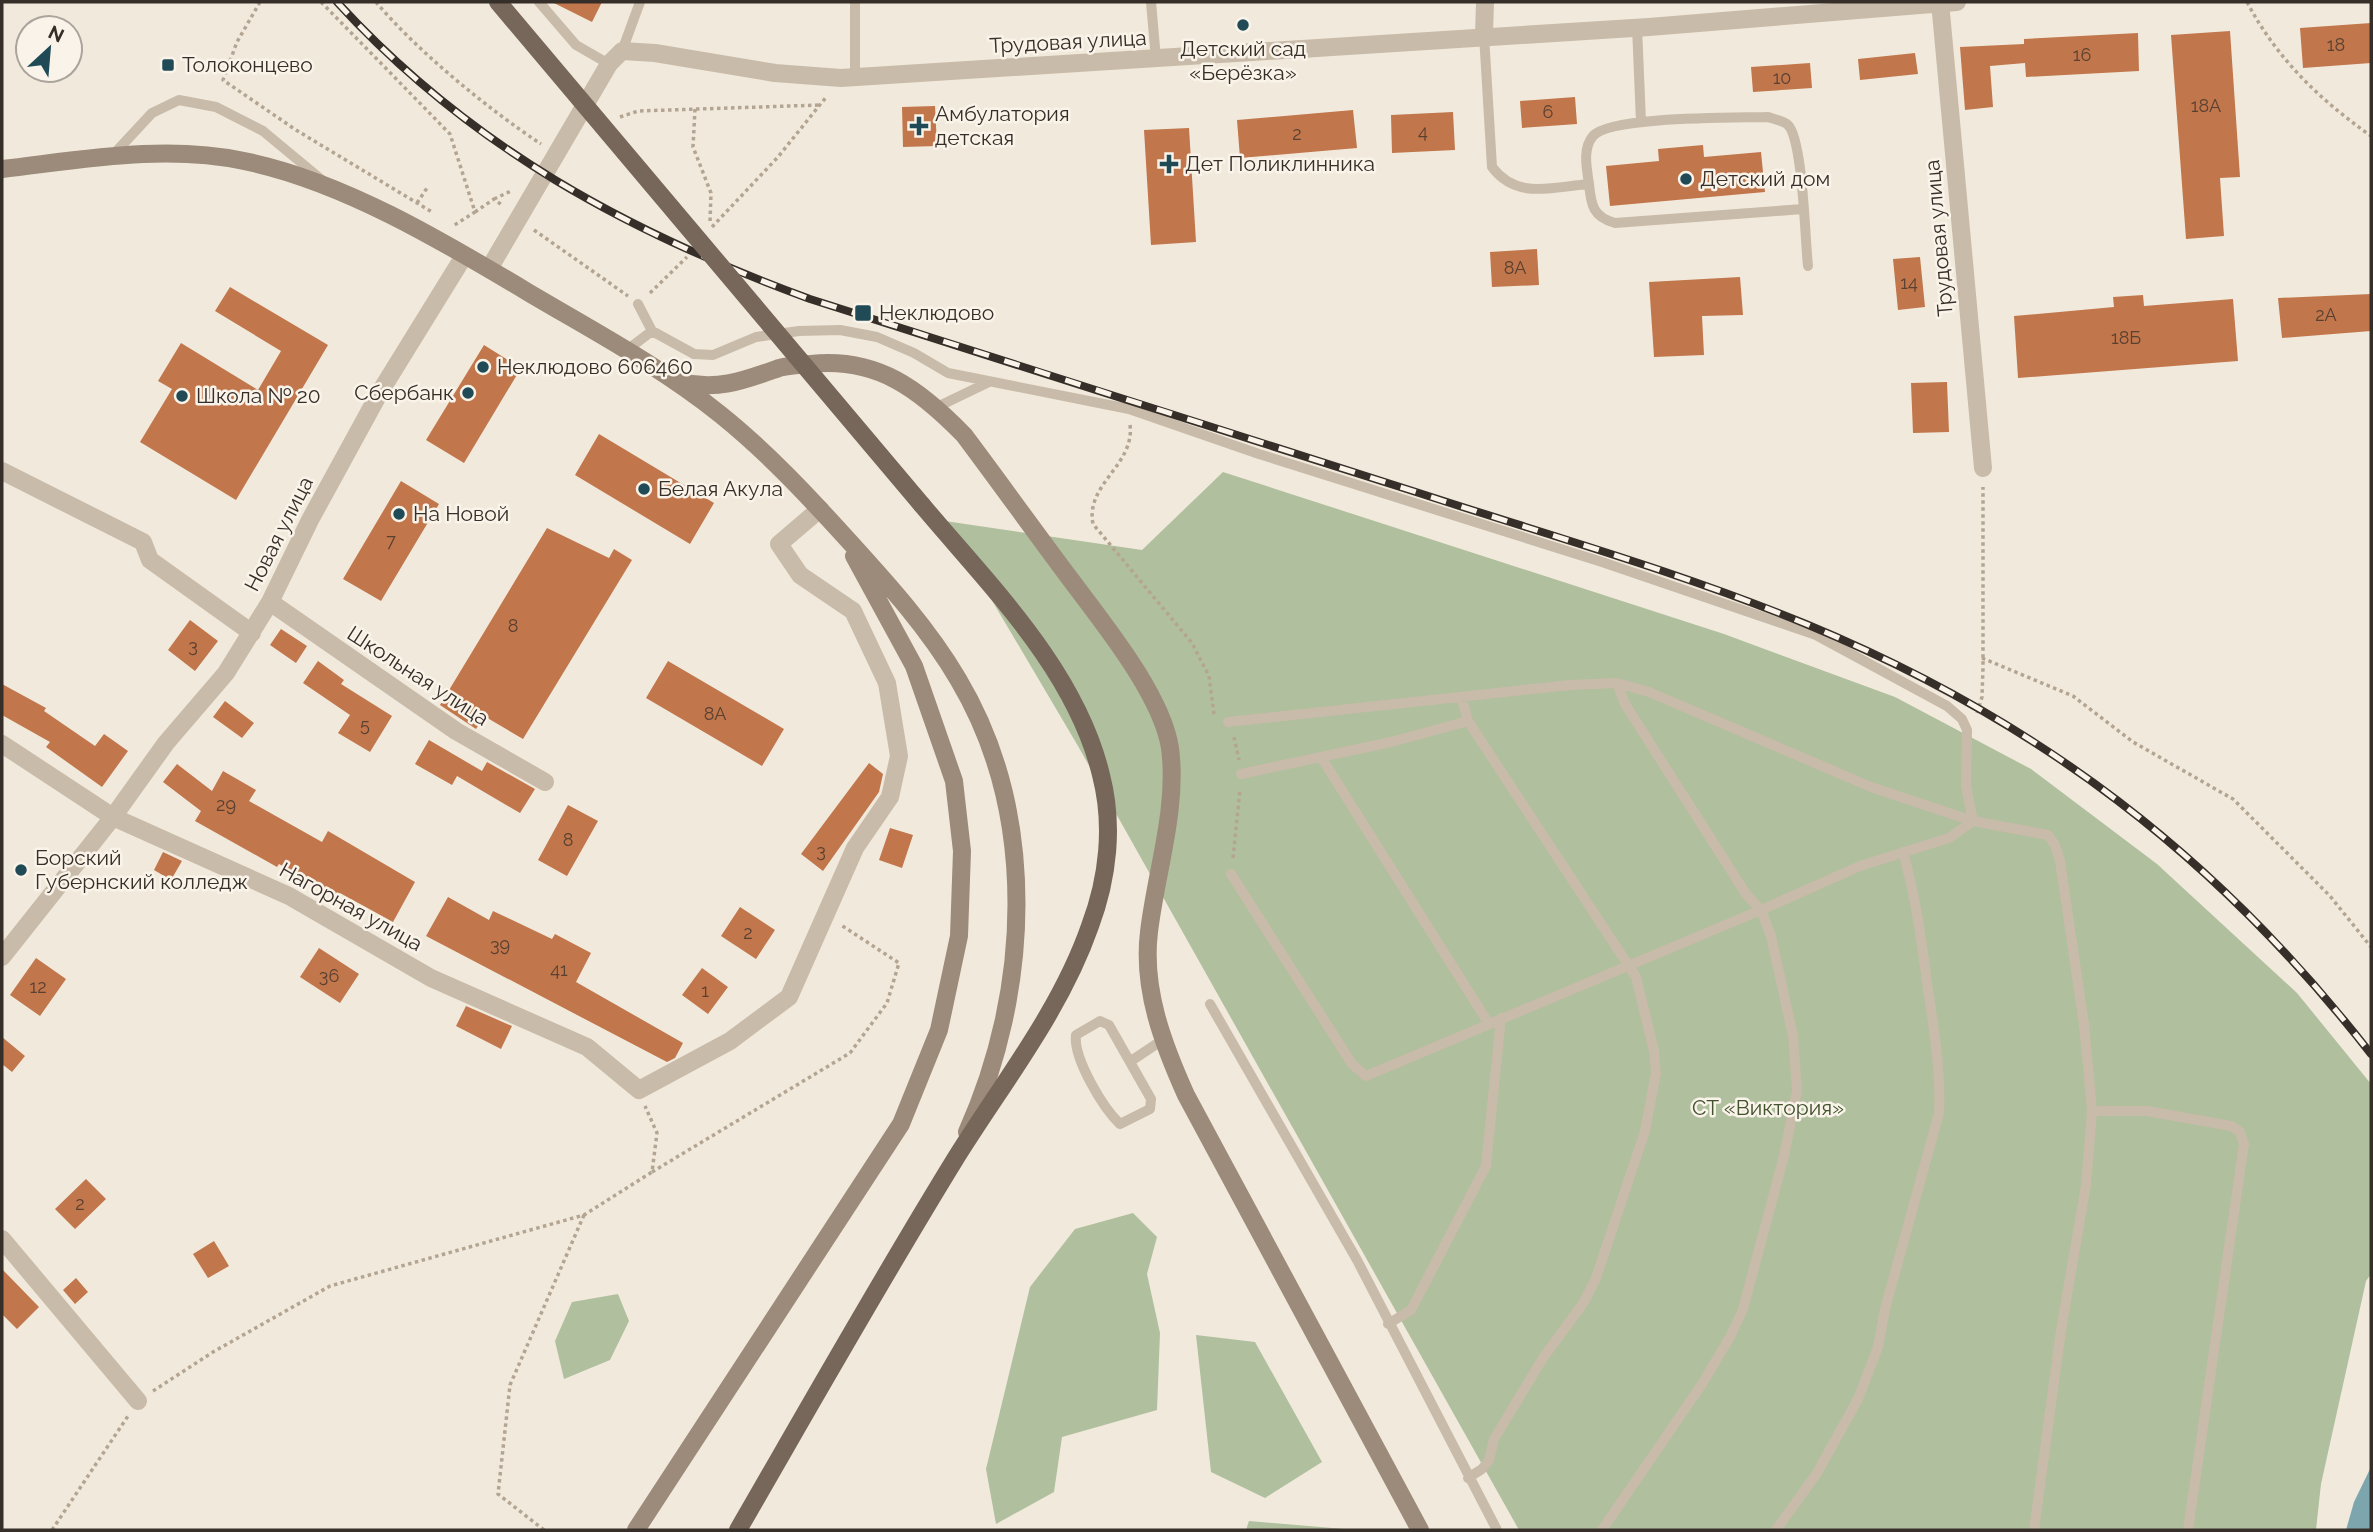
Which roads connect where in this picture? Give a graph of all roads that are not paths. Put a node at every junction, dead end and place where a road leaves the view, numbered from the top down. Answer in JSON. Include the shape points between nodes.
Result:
{"nodes":[{"id":1,"x":498,"y":2,"type":"edge"},
{"id":2,"x":539,"y":2,"type":"edge"},
{"id":3,"x":640,"y":2,"type":"edge"},
{"id":4,"x":855,"y":2,"type":"edge"},
{"id":5,"x":1151,"y":2,"type":"edge"},
{"id":6,"x":1485,"y":2,"type":"edge"},
{"id":7,"x":1945,"y":2,"type":"edge"},
{"id":8,"x":1637,"y":27,"type":"junction"},
{"id":9,"x":1484,"y":35,"type":"junction"},
{"id":10,"x":616,"y":58,"type":"junction"},
{"id":11,"x":1156,"y":59,"type":"junction"},
{"id":12,"x":848,"y":78,"type":"junction"},
{"id":13,"x":1641,"y":122,"type":"junction"},
{"id":14,"x":111,"y":157,"type":"junction"},
{"id":15,"x":2,"y":169,"type":"edge"},
{"id":16,"x":1589,"y":184,"type":"junction"},
{"id":17,"x":332,"y":188,"type":"junction"},
{"id":18,"x":1803,"y":209,"type":"junction"},
{"id":19,"x":464,"y":256,"type":"junction"},
{"id":20,"x":1808,"y":266,"type":"dead end"},
{"id":21,"x":489,"y":269,"type":"junction"},
{"id":22,"x":638,"y":303,"type":"road end"},
{"id":23,"x":652,"y":331,"type":"junction"},
{"id":24,"x":627,"y":350,"type":"junction"},
{"id":25,"x":671,"y":380,"type":"junction"},
{"id":26,"x":989,"y":382,"type":"junction"},
{"id":27,"x":937,"y":407,"type":"junction"},
{"id":28,"x":1983,"y":468,"type":"road end"},
{"id":29,"x":2,"y":471,"type":"edge"},
{"id":30,"x":820,"y":509,"type":"junction"},
{"id":31,"x":839,"y":531,"type":"junction"},
{"id":32,"x":270,"y":602,"type":"junction"},
{"id":33,"x":252,"y":633,"type":"junction"},
{"id":34,"x":1617,"y":683,"type":"junction"},
{"id":35,"x":1462,"y":699,"type":"junction"},
{"id":36,"x":1468,"y":721,"type":"junction"},
{"id":37,"x":1228,"y":722,"type":"road end"},
{"id":38,"x":2,"y":744,"type":"edge"},
{"id":39,"x":1321,"y":757,"type":"junction"},
{"id":40,"x":1241,"y":774,"type":"road end"},
{"id":41,"x":545,"y":782,"type":"dead end"},
{"id":42,"x":113,"y":817,"type":"junction"},
{"id":43,"x":1973,"y":821,"type":"junction"},
{"id":44,"x":1903,"y":852,"type":"junction"},
{"id":45,"x":1231,"y":874,"type":"road end"},
{"id":46,"x":1761,"y":910,"type":"junction"},
{"id":47,"x":2,"y":957,"type":"edge"},
{"id":48,"x":1628,"y":964,"type":"junction"},
{"id":49,"x":1210,"y":1004,"type":"dead end"},
{"id":50,"x":1501,"y":1018,"type":"junction"},
{"id":51,"x":1489,"y":1024,"type":"junction"},
{"id":52,"x":1161,"y":1041,"type":"junction"},
{"id":53,"x":1130,"y":1061,"type":"junction"},
{"id":54,"x":2092,"y":1111,"type":"junction"},
{"id":55,"x":954,"y":1161,"type":"junction"},
{"id":56,"x":2,"y":1239,"type":"edge"},
{"id":57,"x":1388,"y":1324,"type":"junction"},
{"id":58,"x":138,"y":1401,"type":"road end"},
{"id":59,"x":1468,"y":1478,"type":"junction"},
{"id":60,"x":636,"y":1530,"type":"edge"},
{"id":61,"x":738,"y":1530,"type":"edge"},
{"id":62,"x":1420,"y":1530,"type":"edge"},
{"id":63,"x":1497,"y":1530,"type":"edge"},
{"id":64,"x":1602,"y":1530,"type":"edge"},
{"id":65,"x":1776,"y":1530,"type":"edge"},
{"id":66,"x":2034,"y":1530,"type":"edge"},
{"id":67,"x":2188,"y":1530,"type":"edge"}],
"edges":[{"from":1,"to":55,"type":"main road","bridge":true,"via":[[1039,648],[1079,713],[1101,774],[1109,832],[1094,914],[1069,978]]},
{"from":2,"to":10,"type":"lane","via":[[576,45]]},
{"from":3,"to":10,"type":"lane"},
{"from":4,"to":12,"type":"lane"},
{"from":5,"to":11,"type":"lane"},
{"from":6,"to":9,"type":"street"},
{"from":7,"to":8,"type":"street","name":"Трудовая улица"},
{"from":7,"to":28,"type":"street","name":"Трудовая улица"},
{"from":8,"to":9,"type":"street","name":"Трудовая улица"},
{"from":8,"to":13,"type":"lane"},
{"from":9,"to":11,"type":"street","name":"Трудовая улица"},
{"from":9,"to":16,"type":"lane","via":[[1492,167],[1504,182],[1523,190]]},
{"from":10,"to":12,"type":"street","name":"Трудовая улица","via":[[655,53],[762,71]]},
{"from":10,"to":21,"type":"street"},
{"from":11,"to":12,"type":"street","name":"Трудовая улица"},
{"from":13,"to":16,"type":"lane","via":[[1607,127],[1592,136],[1586,155]]},
{"from":13,"to":18,"type":"lane","via":[[1768,117],[1787,124],[1796,138]]},
{"from":14,"to":15,"type":"street"},
{"from":14,"to":17,"type":"street","via":[[178,153],[241,160]]},
{"from":14,"to":17,"type":"lane","via":[[152,113],[179,100],[216,107],[263,131]]},
{"from":16,"to":18,"type":"lane","via":[[1591,208],[1603,220],[1615,223]]},
{"from":17,"to":19,"type":"street"},
{"from":18,"to":20,"type":"lane"},
{"from":19,"to":21,"type":"street"},
{"from":19,"to":32,"type":"street","name":"Новая улица","via":[[380,392]]},
{"from":21,"to":24,"type":"street"},
{"from":22,"to":23,"type":"lane"},
{"from":23,"to":24,"type":"lane"},
{"from":23,"to":26,"type":"lane","via":[[694,354],[713,355],[757,337],[840,330],[877,337],[948,373]]},
{"from":24,"to":25,"type":"street"},
{"from":25,"to":27,"type":"street","via":[[703,387],[736,384],[783,367],[835,361],[875,369]]},
{"from":25,"to":30,"type":"street","via":[[720,414]]},
{"from":26,"to":27,"type":"lane"},
{"from":26,"to":43,"type":"lane","via":[[1129,409],[1799,629],[1947,706],[1962,719],[1968,730],[1966,786]]},
{"from":27,"to":52,"type":"street","via":[[964,435],[1116,640],[1148,690],[1169,745],[1172,781],[1149,935],[1149,982]]},
{"from":29,"to":33,"type":"street","via":[[143,542],[150,560]]},
{"from":30,"to":31,"type":"street"},
{"from":30,"to":42,"type":"street","name":"Нагорная улица","via":[[779,544],[800,575],[853,611],[887,683],[899,756],[890,797],[855,848],[789,997],[730,1041],[639,1090],[587,1048],[431,978],[289,896]]},
{"from":31,"to":55,"type":"street","via":[[902,599],[959,681],[997,766],[1012,839],[1017,907],[1012,988],[984,1089]]},
{"from":31,"to":60,"type":"street","via":[[914,666],[954,781],[962,851],[959,936],[939,1030],[901,1124]]},
{"from":32,"to":33,"type":"street","name":"Новая улица"},
{"from":32,"to":41,"type":"street","name":"Школьная улица","via":[[456,731]]},
{"from":33,"to":42,"type":"street","name":"Новая улица"},
{"from":34,"to":35,"type":"lane"},
{"from":34,"to":43,"type":"lane","via":[[1871,787]]},
{"from":34,"to":46,"type":"lane","via":[[1632,715],[1746,894]]},
{"from":35,"to":36,"type":"lane"},
{"from":35,"to":37,"type":"lane"},
{"from":36,"to":39,"type":"lane"},
{"from":36,"to":48,"type":"lane"},
{"from":38,"to":42,"type":"street","name":"Нагорная улица"},
{"from":39,"to":40,"type":"lane"},
{"from":39,"to":51,"type":"lane"},
{"from":42,"to":47,"type":"street","name":"Новая улица"},
{"from":43,"to":44,"type":"lane","via":[[1949,838]]},
{"from":43,"to":54,"type":"lane","via":[[2037,831],[2048,835],[2055,845],[2084,1024]]},
{"from":44,"to":46,"type":"lane"},
{"from":44,"to":65,"type":"lane","via":[[1915,894],[1933,1021],[1939,1113],[1878,1347],[1858,1399],[1817,1473]]},
{"from":45,"to":51,"type":"lane","via":[[1352,1064],[1366,1076]]},
{"from":46,"to":48,"type":"lane"},
{"from":46,"to":64,"type":"lane","via":[[1772,936],[1793,1036],[1797,1091],[1784,1156],[1743,1309],[1730,1337]]},
{"from":48,"to":50,"type":"lane"},
{"from":48,"to":59,"type":"lane","via":[[1636,977],[1656,1073],[1624,1202],[1584,1302],[1536,1369],[1494,1440],[1489,1460]]},
{"from":49,"to":57,"type":"lane","via":[[1357,1260]]},
{"from":50,"to":51,"type":"lane"},
{"from":50,"to":57,"type":"lane","via":[[1491,1139],[1479,1185],[1411,1310]]},
{"from":52,"to":53,"type":"lane"},
{"from":52,"to":62,"type":"street"},
{"from":53,"to":53,"type":"lane","via":[[1151,1099],[1150,1109],[1120,1124],[1110,1115],[1074,1049],[1076,1035],[1100,1021],[1109,1025]]},
{"from":54,"to":66,"type":"lane","via":[[2086,1185]]},
{"from":54,"to":67,"type":"lane","via":[[2147,1111],[2231,1126],[2240,1132],[2244,1144]]},
{"from":55,"to":61,"type":"main road"},
{"from":56,"to":58,"type":"street"},
{"from":57,"to":59,"type":"lane"},
{"from":59,"to":63,"type":"lane"}]}
